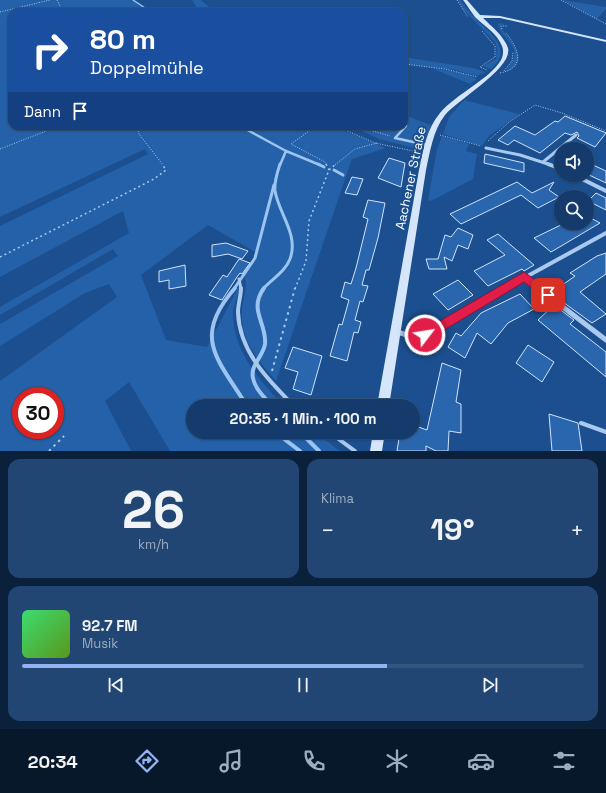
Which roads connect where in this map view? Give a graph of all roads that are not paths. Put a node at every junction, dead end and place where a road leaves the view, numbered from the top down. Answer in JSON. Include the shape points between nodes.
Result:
{"nodes":[{"id":1,"x":465,"y":0,"type":"edge"},
{"id":2,"x":477,"y":16,"type":"junction"},
{"id":3,"x":505,"y":20,"type":"junction"},
{"id":4,"x":515,"y":21,"type":"junction"},
{"id":5,"x":489,"y":27,"type":"junction"},
{"id":6,"x":606,"y":41,"type":"edge"},
{"id":7,"x":402,"y":130,"type":"edge"},
{"id":8,"x":576,"y":135,"type":"dead end"},
{"id":9,"x":429,"y":145,"type":"junction"},
{"id":10,"x":486,"y":148,"type":"road end"},
{"id":11,"x":543,"y":162,"type":"junction"},
{"id":12,"x":554,"y":166,"type":"edge"},
{"id":13,"x":588,"y":182,"type":"edge"},
{"id":14,"x":606,"y":191,"type":"edge"},
{"id":15,"x":606,"y":233,"type":"edge"},
{"id":16,"x":524,"y":276,"type":"junction"},
{"id":17,"x":239,"y":279,"type":"dead end"},
{"id":18,"x":394,"y":331,"type":"junction"},
{"id":19,"x":606,"y":340,"type":"edge"},
{"id":20,"x":287,"y":399,"type":"edge"},
{"id":21,"x":384,"y":399,"type":"edge"},
{"id":22,"x":582,"y":423,"type":"dead end"},
{"id":23,"x":606,"y":432,"type":"edge"},
{"id":24,"x":338,"y":439,"type":"edge"},
{"id":25,"x":378,"y":439,"type":"edge"},
{"id":26,"x":354,"y":451,"type":"edge"},
{"id":27,"x":376,"y":451,"type":"edge"}],
"edges":[{"from":1,"to":2,"type":"main road","name":"Aachener Straße"},
{"from":2,"to":3,"type":"main road"},
{"from":2,"to":4,"type":"main road","via":[[496,16]]},
{"from":2,"to":5,"type":"main road","name":"Aachener Straße"},
{"from":3,"to":4,"type":"main road"},
{"from":3,"to":5,"type":"main road","via":[[492,22]]},
{"from":4,"to":6,"type":"main road"},
{"from":5,"to":9,"type":"main road","name":"Aachener Straße","via":[[506,51],[503,61],[446,109],[437,121]]},
{"from":7,"to":9,"type":"lane","via":[[395,138]]},
{"from":8,"to":11,"type":"street"},
{"from":9,"to":18,"type":"main road","name":"Aachener Straße"},
{"from":10,"to":11,"type":"street"},
{"from":11,"to":12,"type":"street"},
{"from":13,"to":14,"type":"street"},
{"from":15,"to":16,"type":"street"},
{"from":16,"to":18,"type":"street","via":[[425,335],[414,337]]},
{"from":16,"to":19,"type":"street"},
{"from":17,"to":20,"type":"lane","via":[[242,284],[238,311],[239,328],[248,352],[269,381]]},
{"from":18,"to":21,"type":"main road","name":"Aachener Straße"},
{"from":22,"to":23,"type":"lane"},
{"from":24,"to":26,"type":"lane"},
{"from":25,"to":27,"type":"main road"}]}
